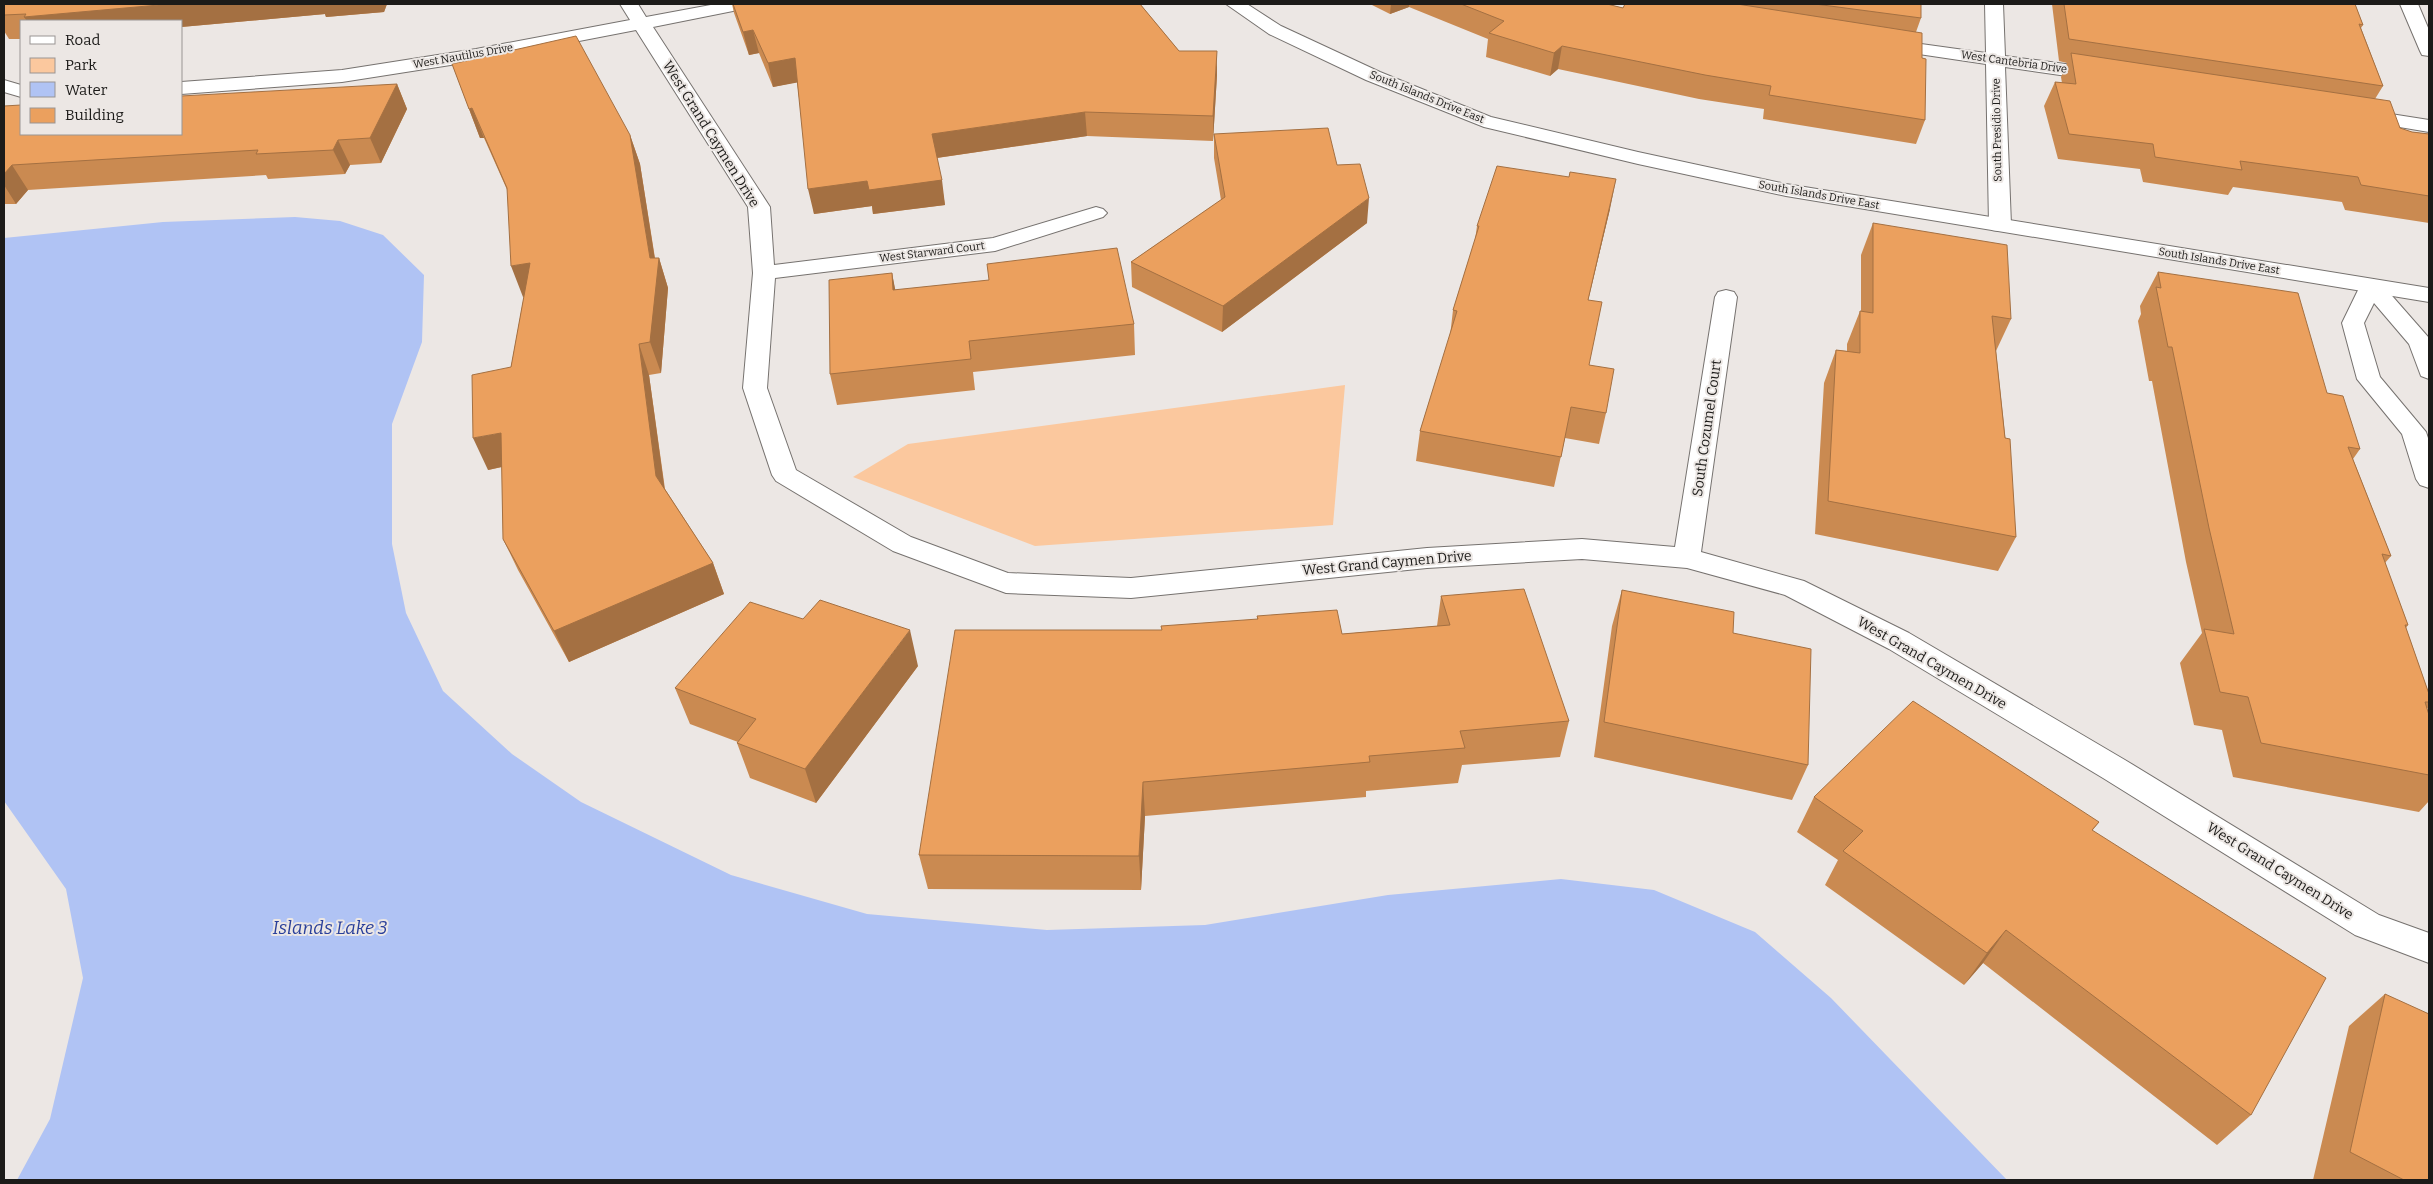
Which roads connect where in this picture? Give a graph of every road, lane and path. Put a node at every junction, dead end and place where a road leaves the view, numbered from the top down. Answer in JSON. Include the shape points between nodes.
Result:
{"nodes":[{"id":1,"x":743,"y":4,"type":"edge"},
{"id":2,"x":1235,"y":4,"type":"edge"},
{"id":3,"x":1994,"y":4,"type":"edge"},
{"id":4,"x":2409,"y":4,"type":"edge"},
{"id":5,"x":634,"y":14,"type":"edge"},
{"id":6,"x":1869,"y":42,"type":"edge"},
{"id":7,"x":2429,"y":51,"type":"edge"},
{"id":8,"x":1995,"y":60,"type":"junction"},
{"id":9,"x":2116,"y":77,"type":"edge"},
{"id":10,"x":4,"y":86,"type":"edge"},
{"id":11,"x":182,"y":88,"type":"edge"},
{"id":12,"x":20,"y":91,"type":"edge"},
{"id":13,"x":2341,"y":112,"type":"edge"},
{"id":14,"x":2429,"y":126,"type":"edge"},
{"id":15,"x":1096,"y":213,"type":"dead end"},
{"id":16,"x":2000,"y":226,"type":"junction"},
{"id":17,"x":764,"y":273,"type":"junction"},
{"id":18,"x":2371,"y":286,"type":"junction"},
{"id":19,"x":2429,"y":295,"type":"edge"},
{"id":20,"x":1726,"y":297,"type":"dead end"},
{"id":21,"x":2429,"y":371,"type":"edge"},
{"id":22,"x":2422,"y":424,"type":"edge"},
{"id":23,"x":2429,"y":479,"type":"edge"},
{"id":24,"x":1687,"y":558,"type":"junction"},
{"id":25,"x":2429,"y":948,"type":"edge"}],
"edges":[{"from":1,"to":5,"type":"street","name":"West Nautilus Drive"},
{"from":2,"to":16,"type":"street","name":"South Islands Drive East","via":[[1275,30],[1373,76],[1484,121],[1786,190]]},
{"from":3,"to":8,"type":"street","name":"South Presidio Drive"},
{"from":4,"to":7,"type":"street"},
{"from":5,"to":11,"type":"street","name":"West Nautilus Drive","via":[[476,55],[342,76]]},
{"from":5,"to":17,"type":"street","name":"West Grand Caymen Drive","via":[[759,207]]},
{"from":6,"to":8,"type":"street","name":"West Cantebria Drive"},
{"from":8,"to":9,"type":"street","name":"West Cantebria Drive"},
{"from":8,"to":16,"type":"street","name":"South Presidio Drive"},
{"from":10,"to":12,"type":"street"},
{"from":13,"to":14,"type":"street"},
{"from":15,"to":17,"type":"street","name":"West Starward Court","via":[[995,244]]},
{"from":16,"to":18,"type":"street","name":"South Islands Drive East"},
{"from":17,"to":24,"type":"street","name":"West Grand Caymen Drive","via":[[755,388],[786,475],[902,544],[1006,583],[1131,588],[1427,558],[1582,549]]},
{"from":18,"to":19,"type":"street","name":"South Islands Drive East"},
{"from":18,"to":21,"type":"street","via":[[2420,342]]},
{"from":18,"to":22,"type":"street","via":[[2353,323],[2369,379]]},
{"from":20,"to":24,"type":"street","name":"South Cozumel Court"},
{"from":22,"to":23,"type":"street"},
{"from":24,"to":25,"type":"street","name":"West Grand Caymen Drive","via":[[1794,588],[1898,641],[2367,925]]}]}
